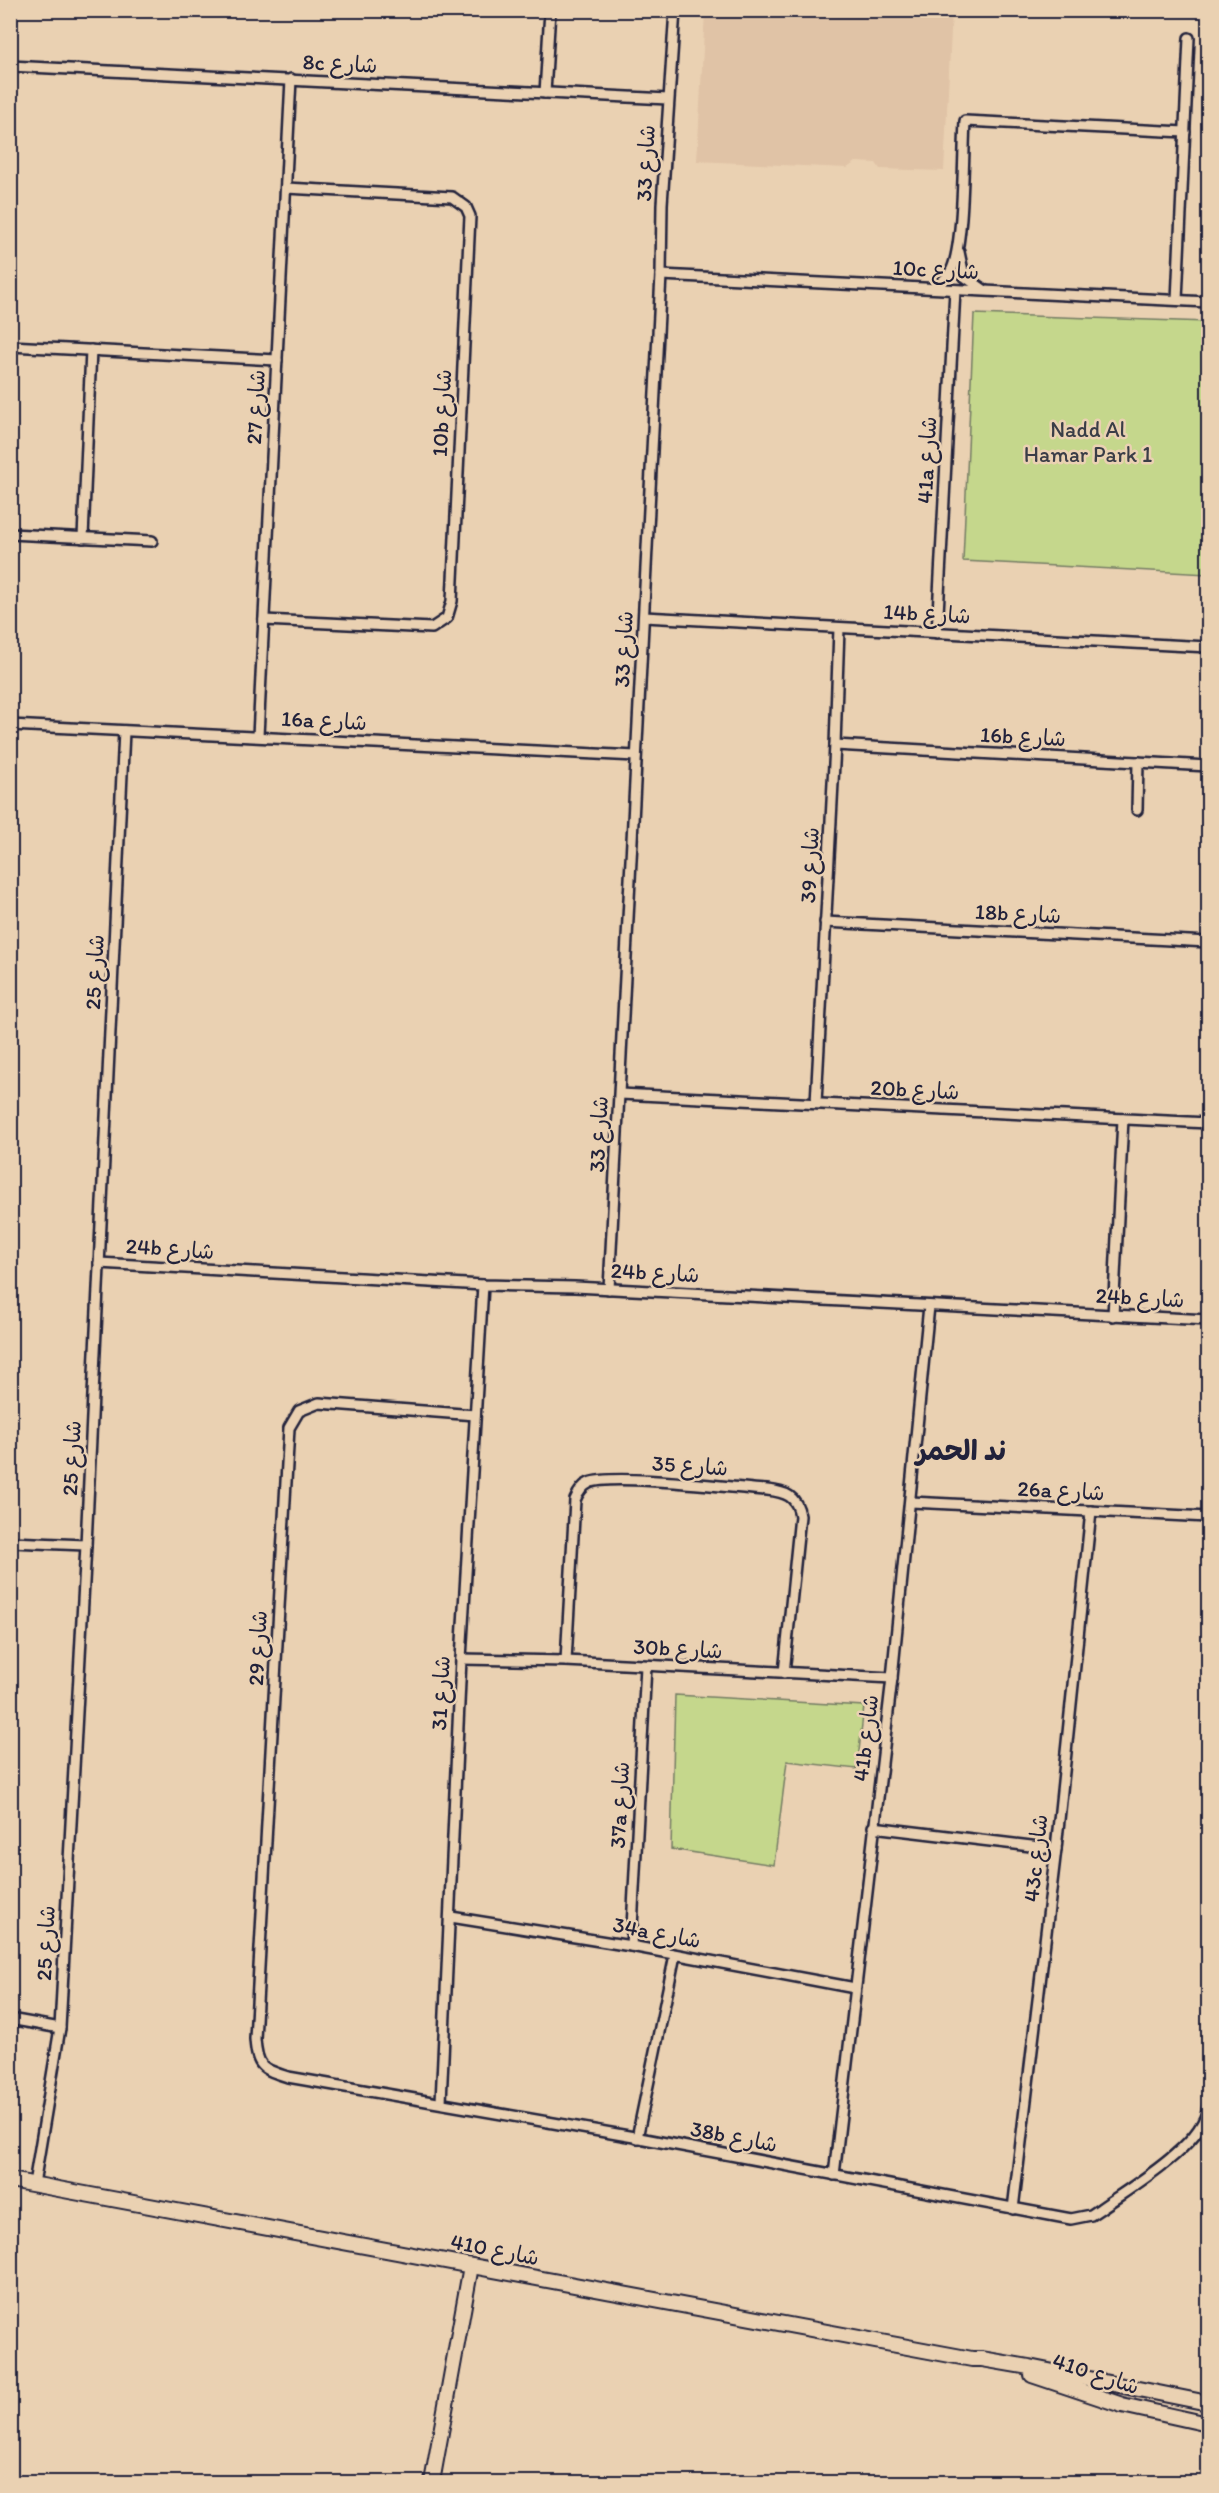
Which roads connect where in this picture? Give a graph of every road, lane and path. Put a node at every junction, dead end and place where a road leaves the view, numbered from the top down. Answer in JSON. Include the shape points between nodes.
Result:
{"nodes":[{"id":1,"x":550,"y":10,"type":"edge"},
{"id":2,"x":675,"y":10,"type":"edge"},
{"id":3,"x":1189,"y":38,"type":"dead end"},
{"id":4,"x":10,"y":66,"type":"edge"},
{"id":5,"x":291,"y":79,"type":"junction"},
{"id":6,"x":545,"y":93,"type":"junction"},
{"id":7,"x":668,"y":99,"type":"junction"},
{"id":8,"x":1185,"y":132,"type":"junction"},
{"id":9,"x":286,"y":188,"type":"junction"},
{"id":10,"x":958,"y":241,"type":"junction"},
{"id":11,"x":661,"y":275,"type":"junction"},
{"id":12,"x":933,"y":288,"type":"junction"},
{"id":13,"x":955,"y":290,"type":"junction"},
{"id":14,"x":986,"y":292,"type":"junction"},
{"id":15,"x":1177,"y":300,"type":"junction"},
{"id":16,"x":1209,"y":302,"type":"edge"},
{"id":17,"x":10,"y":346,"type":"edge"},
{"id":18,"x":91,"y":350,"type":"junction"},
{"id":19,"x":277,"y":360,"type":"junction"},
{"id":20,"x":10,"y":534,"type":"edge"},
{"id":21,"x":83,"y":538,"type":"junction"},
{"id":22,"x":152,"y":541,"type":"dead end"},
{"id":23,"x":644,"y":617,"type":"junction"},
{"id":24,"x":264,"y":620,"type":"junction"},
{"id":25,"x":839,"y":628,"type":"junction"},
{"id":26,"x":937,"y":633,"type":"junction"},
{"id":27,"x":1209,"y":647,"type":"edge"},
{"id":28,"x":10,"y":725,"type":"edge"},
{"id":29,"x":124,"y":731,"type":"junction"},
{"id":30,"x":258,"y":736,"type":"junction"},
{"id":31,"x":835,"y":745,"type":"junction"},
{"id":32,"x":636,"y":756,"type":"junction"},
{"id":33,"x":1138,"y":762,"type":"junction"},
{"id":34,"x":1209,"y":766,"type":"edge"},
{"id":35,"x":1137,"y":810,"type":"dead end"},
{"id":36,"x":825,"y":922,"type":"junction"},
{"id":37,"x":1209,"y":942,"type":"edge"},
{"id":38,"x":620,"y":1094,"type":"junction"},
{"id":39,"x":816,"y":1103,"type":"junction"},
{"id":40,"x":1123,"y":1119,"type":"junction"},
{"id":41,"x":1209,"y":1123,"type":"edge"},
{"id":42,"x":99,"y":1263,"type":"junction"},
{"id":43,"x":483,"y":1285,"type":"junction"},
{"id":44,"x":609,"y":1289,"type":"junction"},
{"id":45,"x":929,"y":1306,"type":"junction"},
{"id":46,"x":1113,"y":1316,"type":"junction"},
{"id":47,"x":1209,"y":1320,"type":"edge"},
{"id":48,"x":475,"y":1415,"type":"junction"},
{"id":49,"x":911,"y":1502,"type":"junction"},
{"id":50,"x":1091,"y":1511,"type":"junction"},
{"id":51,"x":1209,"y":1517,"type":"edge"},
{"id":52,"x":10,"y":1542,"type":"edge"},
{"id":53,"x":86,"y":1545,"type":"junction"},
{"id":54,"x":461,"y":1659,"type":"junction"},
{"id":55,"x":566,"y":1661,"type":"junction"},
{"id":56,"x":646,"y":1666,"type":"junction"},
{"id":57,"x":784,"y":1673,"type":"junction"},
{"id":58,"x":892,"y":1678,"type":"junction"},
{"id":59,"x":873,"y":1827,"type":"junction"},
{"id":60,"x":1056,"y":1849,"type":"junction"},
{"id":61,"x":451,"y":1917,"type":"junction"},
{"id":62,"x":631,"y":1946,"type":"junction"},
{"id":63,"x":675,"y":1955,"type":"junction"},
{"id":64,"x":855,"y":1988,"type":"junction"},
{"id":65,"x":10,"y":2019,"type":"edge"},
{"id":66,"x":60,"y":2028,"type":"junction"},
{"id":67,"x":262,"y":2066,"type":"joint"},
{"id":68,"x":441,"y":2102,"type":"junction"},
{"id":69,"x":1209,"y":2106,"type":"edge"},
{"id":70,"x":638,"y":2138,"type":"junction"},
{"id":71,"x":834,"y":2175,"type":"junction"},
{"id":72,"x":10,"y":2180,"type":"edge"},
{"id":73,"x":34,"y":2184,"type":"junction"},
{"id":74,"x":1013,"y":2209,"type":"junction"},
{"id":75,"x":471,"y":2266,"type":"junction"},
{"id":76,"x":972,"y":2360,"type":"junction"},
{"id":77,"x":1209,"y":2403,"type":"edge"},
{"id":78,"x":1209,"y":2424,"type":"edge"},
{"id":79,"x":432,"y":2482,"type":"edge"}],
"edges":[{"from":1,"to":6,"type":"street"},
{"from":2,"to":7,"type":"street","name":"شارع 33"},
{"from":3,"to":8,"type":"street"},
{"from":4,"to":5,"type":"street","name":"8c شارع"},
{"from":5,"to":6,"type":"street","name":"8c شارع"},
{"from":5,"to":9,"type":"street","name":"شارع 27"},
{"from":6,"to":7,"type":"street","name":"8c شارع"},
{"from":7,"to":11,"type":"street","name":"شارع 33"},
{"from":8,"to":10,"type":"street","via":[[965,121]]},
{"from":8,"to":15,"type":"street"},
{"from":9,"to":19,"type":"street","name":"شارع 27"},
{"from":9,"to":24,"type":"street","name":"10b شارع","via":[[452,197],[466,207],[470,216],[452,601],[447,618],[432,628]]},
{"from":10,"to":12,"type":"street","via":[[951,272]]},
{"from":10,"to":14,"type":"street","via":[[964,276]]},
{"from":11,"to":12,"type":"street","name":"10c شارع"},
{"from":11,"to":23,"type":"street","name":"شارع 33"},
{"from":12,"to":13,"type":"street","name":"10c شارع"},
{"from":13,"to":14,"type":"street","name":"10c شارع"},
{"from":13,"to":26,"type":"street","name":"41a شارع"},
{"from":14,"to":15,"type":"street","name":"10c شارع"},
{"from":15,"to":16,"type":"street","name":"10c شارع"},
{"from":17,"to":18,"type":"street"},
{"from":18,"to":19,"type":"street"},
{"from":18,"to":21,"type":"street"},
{"from":19,"to":24,"type":"street","name":"شارع 27"},
{"from":20,"to":21,"type":"street"},
{"from":21,"to":22,"type":"street"},
{"from":23,"to":25,"type":"street","name":"14b شارع"},
{"from":23,"to":32,"type":"street","name":"شارع 33"},
{"from":24,"to":30,"type":"street","name":"شارع 27"},
{"from":25,"to":26,"type":"street","name":"14b شارع"},
{"from":25,"to":31,"type":"street","name":"شارع 39"},
{"from":26,"to":27,"type":"street","name":"14b شارع"},
{"from":28,"to":29,"type":"street","name":"16a شارع"},
{"from":29,"to":30,"type":"street","name":"16a شارع"},
{"from":29,"to":42,"type":"street","name":"شارع 25"},
{"from":30,"to":32,"type":"street","name":"16a شارع"},
{"from":31,"to":33,"type":"street","name":"16b شارع"},
{"from":31,"to":36,"type":"street","name":"شارع 39"},
{"from":32,"to":38,"type":"street","name":"شارع 33"},
{"from":33,"to":34,"type":"street","name":"16b شارع"},
{"from":33,"to":35,"type":"street"},
{"from":36,"to":37,"type":"street","name":"18b شارع"},
{"from":36,"to":39,"type":"street","name":"شارع 39"},
{"from":38,"to":39,"type":"street","name":"20b شارع"},
{"from":38,"to":44,"type":"street","name":"شارع 33"},
{"from":39,"to":40,"type":"street","name":"20b شارع"},
{"from":40,"to":41,"type":"street","name":"20b شارع"},
{"from":40,"to":46,"type":"street"},
{"from":42,"to":43,"type":"street","name":"24b شارع"},
{"from":42,"to":53,"type":"street","name":"شارع 25"},
{"from":43,"to":44,"type":"street","name":"24b شارع"},
{"from":43,"to":48,"type":"street","name":"شارع 31"},
{"from":44,"to":45,"type":"street","name":"24b شارع"},
{"from":45,"to":46,"type":"street","name":"24b شارع"},
{"from":45,"to":49,"type":"street","name":"41b شارع"},
{"from":46,"to":47,"type":"street","name":"24b شارع"},
{"from":48,"to":54,"type":"street","name":"شارع 31"},
{"from":48,"to":67,"type":"street","name":"شارع 29","via":[[319,1403],[299,1411],[289,1428],[256,2006],[256,2058]]},
{"from":49,"to":50,"type":"street","name":"26a شارع"},
{"from":49,"to":58,"type":"street","name":"41b شارع"},
{"from":50,"to":51,"type":"street","name":"26a شارع"},
{"from":50,"to":60,"type":"street","name":"43c شارع"},
{"from":52,"to":53,"type":"street"},
{"from":53,"to":66,"type":"street","name":"شارع 25"},
{"from":54,"to":55,"type":"street","name":"30b شارع"},
{"from":54,"to":61,"type":"street","name":"شارع 31"},
{"from":55,"to":56,"type":"street","name":"30b شارع"},
{"from":55,"to":57,"type":"street","name":"شارع 35","via":[[575,1500],[587,1484],[615,1480],[767,1490],[790,1495],[798,1504]]},
{"from":56,"to":57,"type":"street","name":"30b شارع"},
{"from":56,"to":62,"type":"street","name":"37a شارع"},
{"from":57,"to":58,"type":"street","name":"30b شارع"},
{"from":58,"to":59,"type":"street","name":"41b شارع"},
{"from":59,"to":60,"type":"street"},
{"from":59,"to":64,"type":"street","name":"41b شارع"},
{"from":60,"to":74,"type":"street","name":"43c شارع"},
{"from":61,"to":62,"type":"street","name":"34a شارع"},
{"from":61,"to":68,"type":"street","name":"شارع 31"},
{"from":62,"to":63,"type":"street","name":"34a شارع"},
{"from":63,"to":64,"type":"street","name":"34a شارع"},
{"from":63,"to":70,"type":"street"},
{"from":64,"to":71,"type":"street","name":"41b شارع"},
{"from":65,"to":66,"type":"street"},
{"from":66,"to":73,"type":"street","name":"شارع 25"},
{"from":67,"to":68,"type":"street","name":"38b شارع","via":[[288,2077]]},
{"from":68,"to":70,"type":"street","name":"38b شارع"},
{"from":69,"to":74,"type":"street","name":"38b شارع","via":[[1198,2133],[1180,2150],[1091,2215],[1071,2218]]},
{"from":70,"to":71,"type":"street","name":"38b شارع"},
{"from":71,"to":74,"type":"street","name":"38b شارع"},
{"from":72,"to":73,"type":"street","name":"شارع 410"},
{"from":73,"to":75,"type":"street","name":"شارع 410"},
{"from":75,"to":76,"type":"street","name":"شارع 410"},
{"from":75,"to":79,"type":"street"},
{"from":76,"to":77,"type":"street","name":"شارع 410","via":[[1029,2367]]},
{"from":76,"to":78,"type":"street","name":"شارع 410","via":[[1027,2373],[1122,2405]]}]}
